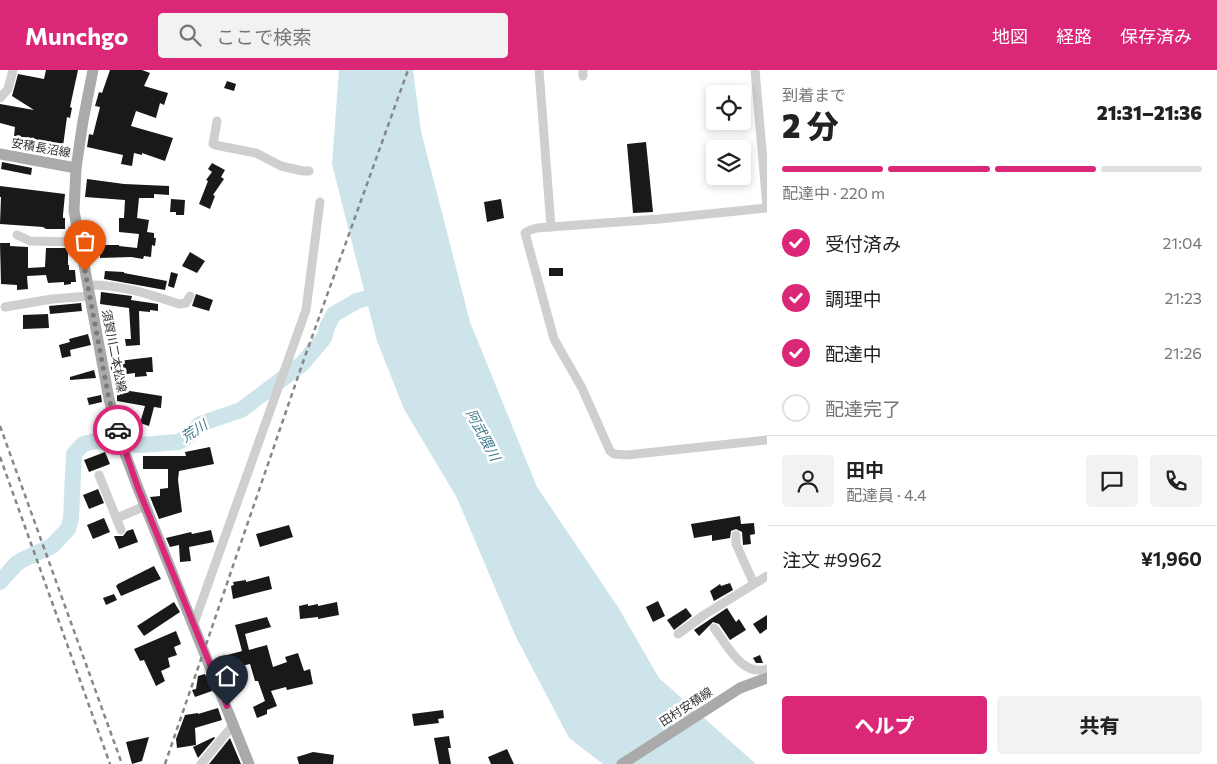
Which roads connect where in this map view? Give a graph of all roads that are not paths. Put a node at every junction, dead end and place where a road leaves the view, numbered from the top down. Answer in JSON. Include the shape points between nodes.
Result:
{"nodes":[{"id":1,"x":12,"y":70,"type":"edge"},
{"id":2,"x":93,"y":70,"type":"edge"},
{"id":3,"x":539,"y":70,"type":"edge"},
{"id":4,"x":755,"y":70,"type":"edge"},
{"id":5,"x":0,"y":98,"type":"edge"},
{"id":6,"x":217,"y":121,"type":"dead end"},
{"id":7,"x":0,"y":154,"type":"edge"},
{"id":8,"x":76,"y":168,"type":"junction"},
{"id":9,"x":309,"y":171,"type":"dead end"},
{"id":10,"x":320,"y":202,"type":"dead end"},
{"id":11,"x":767,"y":207,"type":"edge"},
{"id":12,"x":552,"y":227,"type":"junction"},
{"id":13,"x":17,"y":235,"type":"dead end"},
{"id":14,"x":79,"y":242,"type":"junction"},
{"id":15,"x":88,"y":291,"type":"junction"},
{"id":16,"x":190,"y":296,"type":"dead end"},
{"id":17,"x":5,"y":307,"type":"dead end"},
{"id":18,"x":767,"y":440,"type":"edge"},
{"id":19,"x":99,"y":475,"type":"dead end"},
{"id":20,"x":145,"y":506,"type":"junction"},
{"id":21,"x":117,"y":518,"type":"junction"},
{"id":22,"x":121,"y":530,"type":"dead end"},
{"id":23,"x":736,"y":535,"type":"dead end"},
{"id":24,"x":766,"y":578,"type":"edge"},
{"id":25,"x":754,"y":584,"type":"junction"},
{"id":26,"x":193,"y":626,"type":"junction"},
{"id":27,"x":714,"y":628,"type":"dead end"},
{"id":28,"x":678,"y":634,"type":"dead end"},
{"id":29,"x":767,"y":668,"type":"edge"},
{"id":30,"x":767,"y":678,"type":"edge"},
{"id":31,"x":234,"y":724,"type":"junction"},
{"id":32,"x":201,"y":764,"type":"edge"},
{"id":33,"x":249,"y":764,"type":"edge"},
{"id":34,"x":622,"y":764,"type":"edge"}],
"edges":[{"from":1,"to":5,"type":"street","via":[[8,89]]},
{"from":2,"to":8,"type":"main road","name":"須賀川二本松線"},
{"from":3,"to":12,"type":"street"},
{"from":4,"to":11,"type":"street"},
{"from":6,"to":9,"type":"street","via":[[214,145],[256,153],[281,166]]},
{"from":7,"to":8,"type":"main road","name":"安積長沼線"},
{"from":8,"to":14,"type":"main road","name":"須賀川二本松線","via":[[74,211]]},
{"from":10,"to":26,"type":"street","via":[[306,310]]},
{"from":11,"to":12,"type":"street"},
{"from":12,"to":18,"type":"street","via":[[532,228],[525,234],[556,345],[582,388],[610,451],[627,455]]},
{"from":13,"to":14,"type":"street","via":[[30,241]]},
{"from":14,"to":15,"type":"main road","name":"須賀川二本松線"},
{"from":15,"to":16,"type":"street","via":[[102,285],[127,288],[179,304],[186,303]]},
{"from":15,"to":17,"type":"street"},
{"from":15,"to":20,"type":"main road","name":"須賀川二本松線","via":[[109,399],[121,443]]},
{"from":19,"to":21,"type":"street"},
{"from":20,"to":21,"type":"street"},
{"from":20,"to":26,"type":"main road","name":"須賀川二本松線"},
{"from":21,"to":22,"type":"street"},
{"from":23,"to":25,"type":"street","via":[[736,544]]},
{"from":24,"to":25,"type":"street"},
{"from":25,"to":28,"type":"street"},
{"from":26,"to":31,"type":"main road","name":"須賀川二本松線"},
{"from":27,"to":29,"type":"street","via":[[746,667],[756,670]]},
{"from":30,"to":34,"type":"main road","name":"田村安積線","via":[[740,688]]},
{"from":31,"to":32,"type":"street"},
{"from":31,"to":33,"type":"main road","name":"須賀川二本松線"}]}
